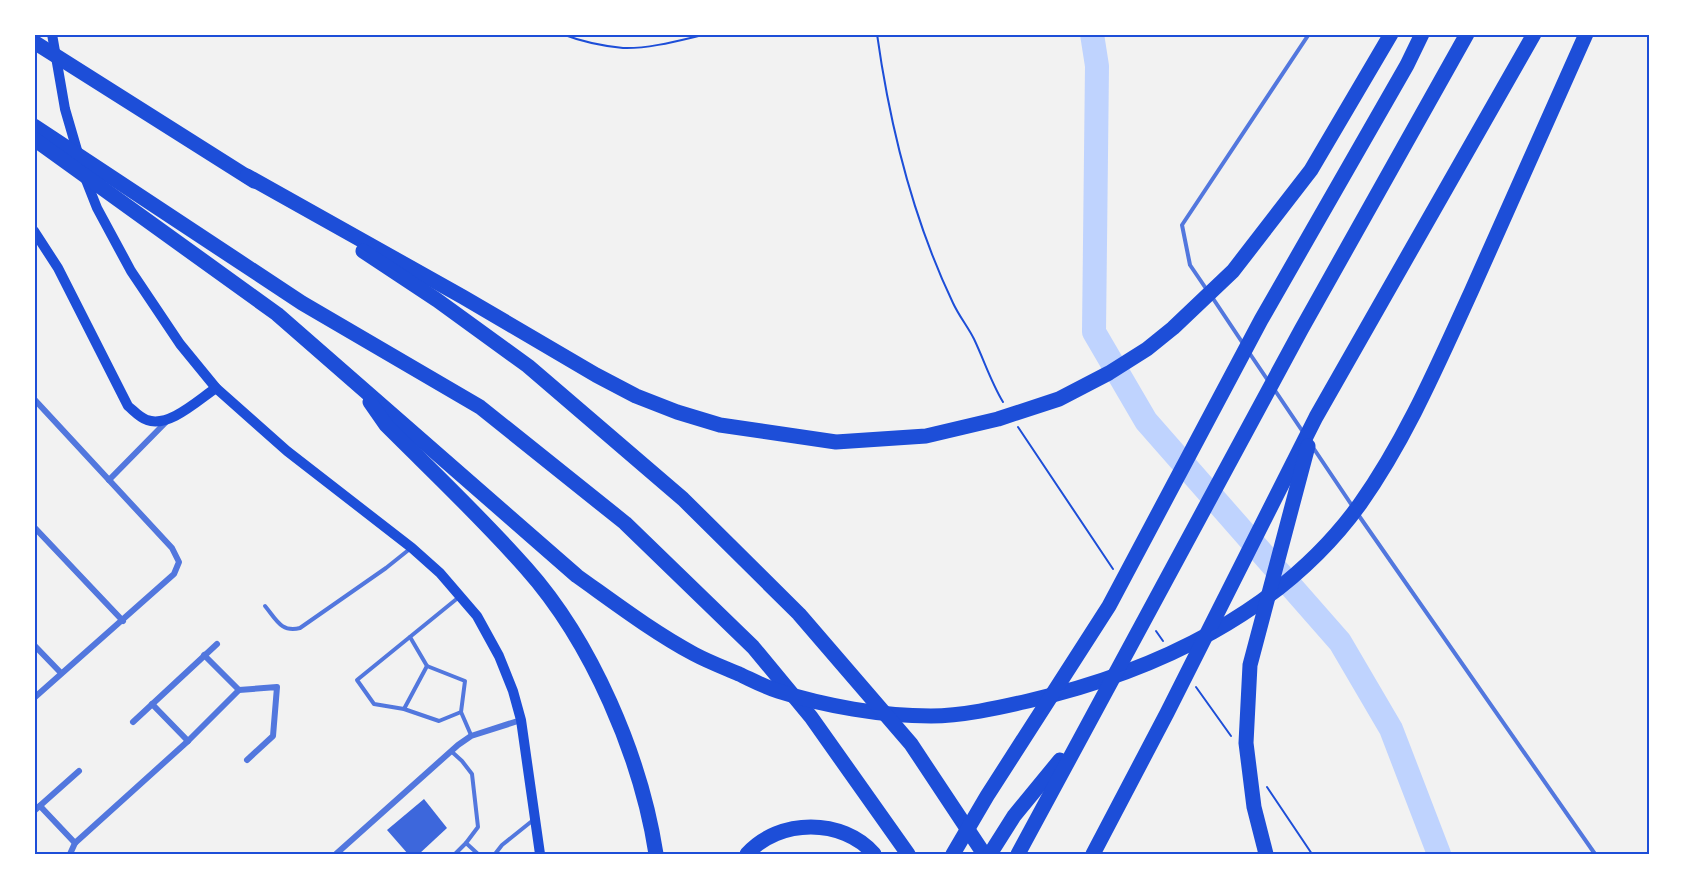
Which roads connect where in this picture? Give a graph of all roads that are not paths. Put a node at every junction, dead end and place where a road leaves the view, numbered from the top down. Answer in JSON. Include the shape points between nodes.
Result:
{"nodes":[{"id":1,"x":52,"y":34,"type":"edge"},
{"id":2,"x":1309,"y":34,"type":"edge"},
{"id":3,"x":1391,"y":34,"type":"edge"},
{"id":4,"x":1422,"y":34,"type":"edge"},
{"id":5,"x":1467,"y":34,"type":"edge"},
{"id":6,"x":1534,"y":34,"type":"edge"},
{"id":7,"x":1586,"y":34,"type":"edge"},
{"id":8,"x":34,"y":42,"type":"edge"},
{"id":9,"x":34,"y":126,"type":"edge"},
{"id":10,"x":34,"y":139,"type":"edge"},
{"id":11,"x":247,"y":176,"type":"junction"},
{"id":12,"x":34,"y":231,"type":"edge"},
{"id":13,"x":352,"y":378,"type":"junction"},
{"id":14,"x":216,"y":388,"type":"junction"},
{"id":15,"x":34,"y":399,"type":"edge"},
{"id":16,"x":1316,"y":417,"type":"junction"},
{"id":17,"x":168,"y":420,"type":"junction"},
{"id":18,"x":110,"y":480,"type":"junction"},
{"id":19,"x":34,"y":527,"type":"edge"},
{"id":20,"x":412,"y":548,"type":"junction"},
{"id":21,"x":461,"y":596,"type":"junction"},
{"id":22,"x":265,"y":606,"type":"dead end"},
{"id":23,"x":123,"y":621,"type":"junction"},
{"id":24,"x":410,"y":637,"type":"junction"},
{"id":25,"x":217,"y":644,"type":"dead end"},
{"id":26,"x":34,"y":645,"type":"edge"},
{"id":27,"x":204,"y":655,"type":"junction"},
{"id":28,"x":427,"y":666,"type":"junction"},
{"id":29,"x":61,"y":673,"type":"junction"},
{"id":30,"x":239,"y":690,"type":"junction"},
{"id":31,"x":34,"y":698,"type":"edge"},
{"id":32,"x":152,"y":704,"type":"junction"},
{"id":33,"x":404,"y":709,"type":"junction"},
{"id":34,"x":461,"y":712,"type":"junction"},
{"id":35,"x":521,"y":720,"type":"junction"},
{"id":36,"x":133,"y":722,"type":"dead end"},
{"id":37,"x":1082,"y":735,"type":"junction"},
{"id":38,"x":471,"y":736,"type":"junction"},
{"id":39,"x":188,"y":741,"type":"junction"},
{"id":40,"x":451,"y":751,"type":"junction"},
{"id":41,"x":246,"y":760,"type":"dead end"},
{"id":42,"x":79,"y":771,"type":"dead end"},
{"id":43,"x":40,"y":806,"type":"junction"},
{"id":44,"x":34,"y":811,"type":"edge"},
{"id":45,"x":535,"y":819,"type":"junction"},
{"id":46,"x":75,"y":843,"type":"junction"},
{"id":47,"x":466,"y":843,"type":"junction"},
{"id":48,"x":985,"y":852,"type":"edge"},
{"id":49,"x":70,"y":855,"type":"edge"},
{"id":50,"x":336,"y":855,"type":"edge"},
{"id":51,"x":454,"y":855,"type":"edge"},
{"id":52,"x":478,"y":855,"type":"edge"},
{"id":53,"x":495,"y":855,"type":"edge"},
{"id":54,"x":540,"y":855,"type":"edge"},
{"id":55,"x":656,"y":855,"type":"edge"},
{"id":56,"x":747,"y":855,"type":"edge"},
{"id":57,"x":874,"y":855,"type":"edge"},
{"id":58,"x":908,"y":855,"type":"edge"},
{"id":59,"x":953,"y":855,"type":"edge"},
{"id":60,"x":1018,"y":855,"type":"edge"},
{"id":61,"x":1093,"y":855,"type":"edge"},
{"id":62,"x":1266,"y":855,"type":"edge"},
{"id":63,"x":1595,"y":855,"type":"edge"}],
"edges":[{"from":1,"to":14,"type":"main road","via":[[65,110],[97,208],[130,271]]},
{"from":2,"to":63,"type":"lane","via":[[1182,225],[1190,265]]},
{"from":3,"to":11,"type":"highway","via":[[1311,170],[1233,271],[1173,328],[1119,367],[1059,399],[926,436],[836,442],[720,425],[636,396]]},
{"from":4,"to":59,"type":"highway","via":[[1261,320],[1109,606]]},
{"from":5,"to":37,"type":"highway","via":[[1301,330]]},
{"from":6,"to":16,"type":"highway"},
{"from":7,"to":13,"type":"highway","via":[[1432,378],[1386,465],[1358,506],[1295,576],[1258,603],[1168,654],[1068,692],[932,716],[846,709],[776,691],[695,654],[577,576]]},
{"from":8,"to":11,"type":"highway"},
{"from":9,"to":58,"type":"highway","via":[[302,303],[480,407],[625,523],[753,647],[811,717]]},
{"from":10,"to":13,"type":"highway","via":[[278,314]]},
{"from":11,"to":48,"type":"highway","via":[[437,300],[528,366],[683,499],[799,614],[911,744]]},
{"from":12,"to":17,"type":"main road","via":[[58,268],[128,406],[144,420]]},
{"from":13,"to":55,"type":"highway","via":[[386,425],[527,569],[584,650],[605,691],[641,784]]},
{"from":14,"to":17,"type":"main road"},
{"from":14,"to":20,"type":"main road","via":[[286,452]]},
{"from":15,"to":18,"type":"street"},
{"from":16,"to":61,"type":"highway"},
{"from":16,"to":62,"type":"highway","via":[[1250,665],[1246,743],[1254,807]]},
{"from":17,"to":18,"type":"street"},
{"from":18,"to":23,"type":"street","via":[[172,548],[179,562],[174,574]]},
{"from":19,"to":23,"type":"street"},
{"from":20,"to":21,"type":"main road"},
{"from":20,"to":22,"type":"lane","via":[[300,628],[284,628]]},
{"from":21,"to":24,"type":"lane"},
{"from":21,"to":35,"type":"main road","via":[[499,656]]},
{"from":23,"to":29,"type":"street"},
{"from":24,"to":28,"type":"lane"},
{"from":24,"to":33,"type":"lane","via":[[357,680],[374,704]]},
{"from":25,"to":27,"type":"street"},
{"from":26,"to":29,"type":"street"},
{"from":27,"to":30,"type":"street"},
{"from":27,"to":32,"type":"street"},
{"from":28,"to":33,"type":"lane"},
{"from":28,"to":34,"type":"lane","via":[[465,681]]},
{"from":29,"to":31,"type":"street"},
{"from":30,"to":39,"type":"street"},
{"from":30,"to":41,"type":"street","via":[[277,687],[273,736]]},
{"from":32,"to":36,"type":"street"},
{"from":32,"to":39,"type":"street"},
{"from":33,"to":34,"type":"lane","via":[[439,721]]},
{"from":34,"to":38,"type":"lane"},
{"from":35,"to":38,"type":"street"},
{"from":35,"to":45,"type":"main road"},
{"from":37,"to":48,"type":"highway"},
{"from":37,"to":60,"type":"highway"},
{"from":38,"to":40,"type":"street"},
{"from":39,"to":46,"type":"street"},
{"from":40,"to":47,"type":"lane","via":[[472,774],[478,827]]},
{"from":40,"to":50,"type":"street"},
{"from":42,"to":43,"type":"street"},
{"from":43,"to":44,"type":"street"},
{"from":43,"to":46,"type":"street"},
{"from":45,"to":53,"type":"lane"},
{"from":45,"to":54,"type":"main road"},
{"from":46,"to":49,"type":"street"},
{"from":47,"to":51,"type":"lane"},
{"from":47,"to":52,"type":"lane"},
{"from":56,"to":57,"type":"highway","via":[[753,847],[783,830],[809,826],[837,830],[866,844]]}]}
